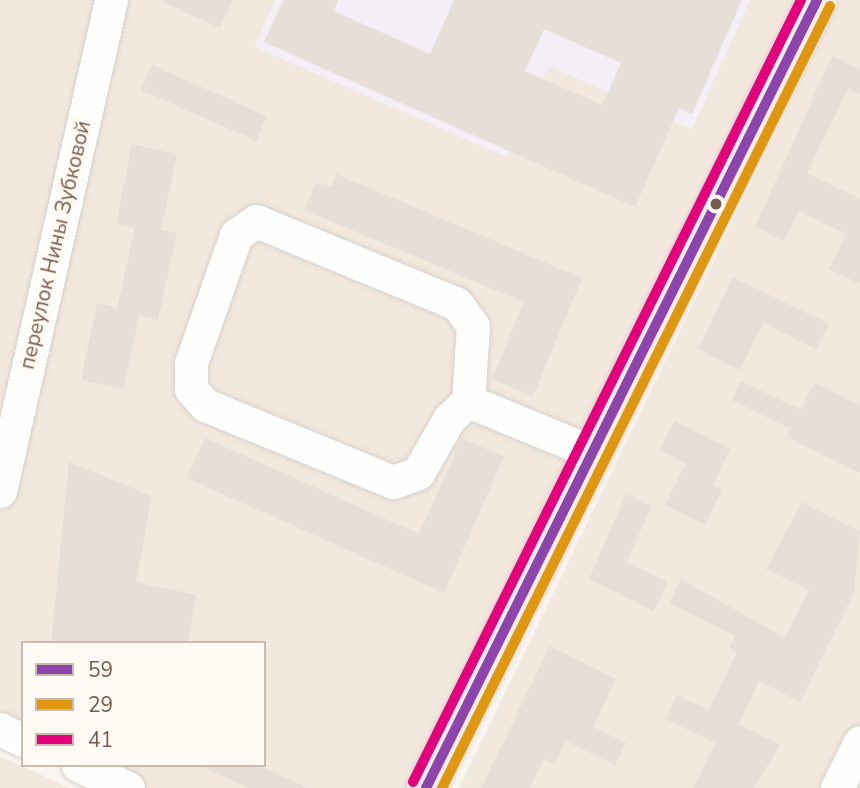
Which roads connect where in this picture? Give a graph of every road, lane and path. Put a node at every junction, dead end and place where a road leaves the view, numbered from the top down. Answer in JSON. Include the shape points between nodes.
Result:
{"nodes":[{"id":1,"x":111,"y":0,"type":"edge"},
{"id":2,"x":817,"y":0,"type":"edge"},
{"id":3,"x":468,"y":401,"type":"junction"},
{"id":4,"x":592,"y":452,"type":"junction"},
{"id":5,"x":0,"y":491,"type":"edge"},
{"id":6,"x":0,"y":729,"type":"edge"},
{"id":7,"x":21,"y":739,"type":"edge"},
{"id":8,"x":860,"y":742,"type":"edge"},
{"id":9,"x":82,"y":767,"type":"edge"},
{"id":10,"x":128,"y":788,"type":"edge"},
{"id":11,"x":426,"y":788,"type":"edge"},
{"id":12,"x":837,"y":788,"type":"edge"}],
"edges":[{"from":1,"to":5,"type":"street","name":"переулок Нины Зубковой"},
{"from":2,"to":4,"type":"main road"},
{"from":3,"to":3,"type":"street","via":[[473,326],[457,304],[256,221],[236,235],[191,363],[191,388],[205,405],[393,482],[418,472],[449,419]]},
{"from":3,"to":4,"type":"street"},
{"from":4,"to":11,"type":"main road"},
{"from":6,"to":7,"type":"street"},
{"from":8,"to":12,"type":"street"},
{"from":9,"to":10,"type":"street"}]}
